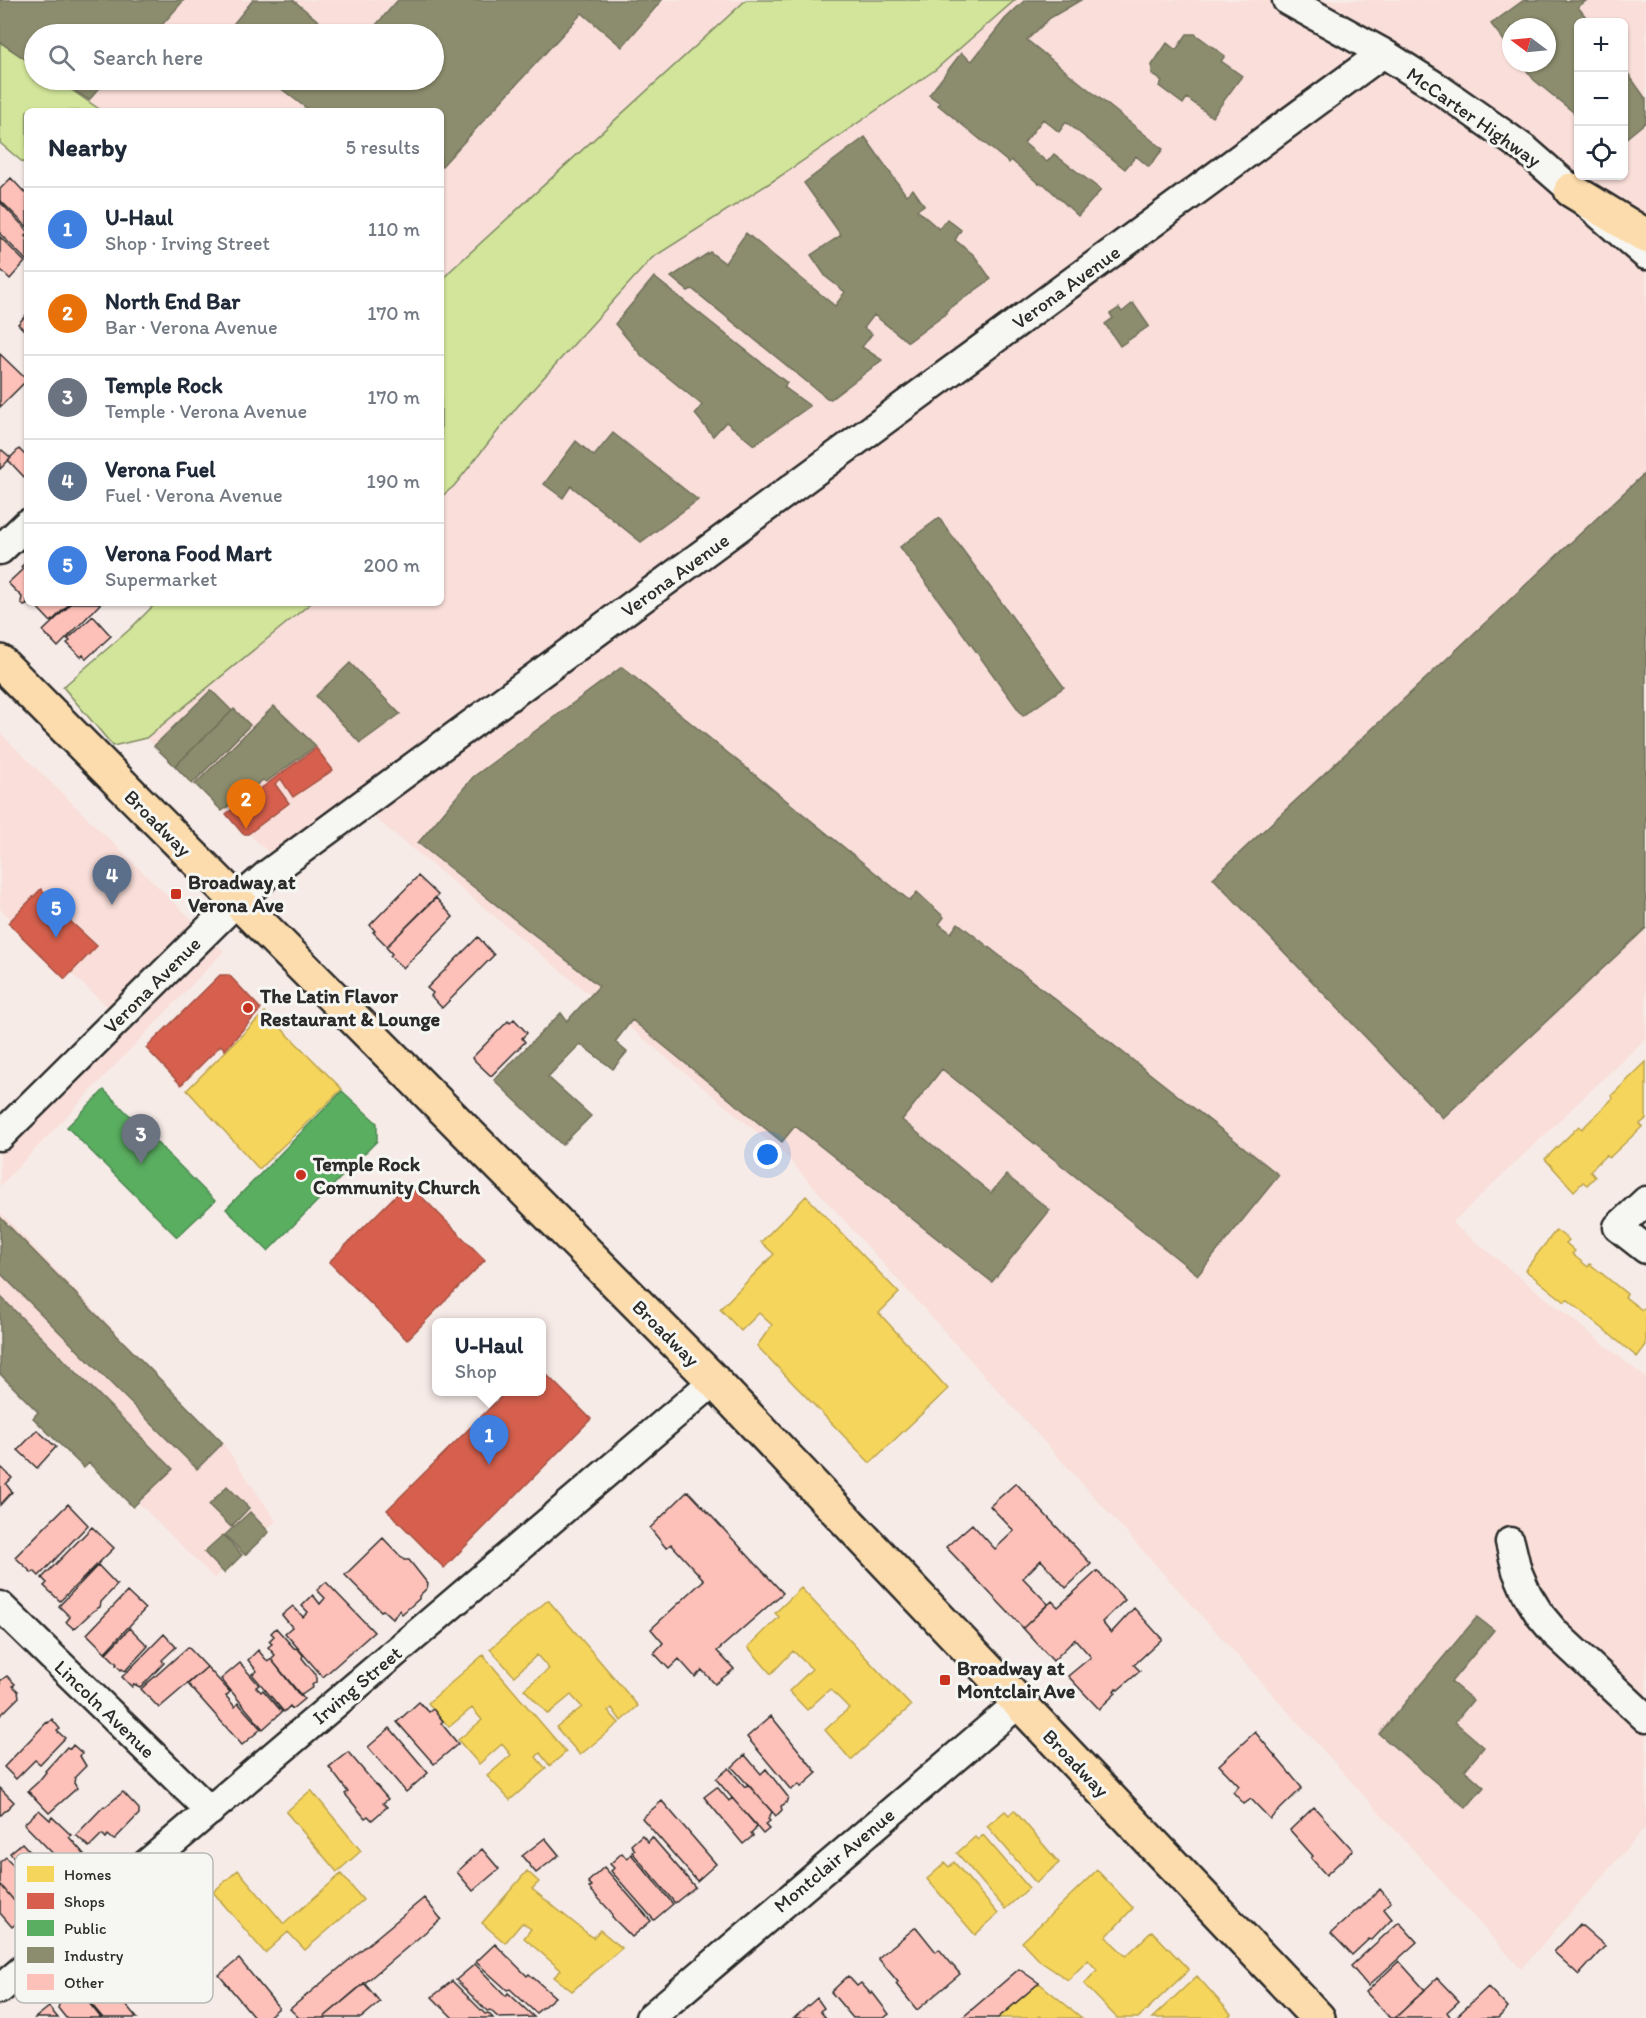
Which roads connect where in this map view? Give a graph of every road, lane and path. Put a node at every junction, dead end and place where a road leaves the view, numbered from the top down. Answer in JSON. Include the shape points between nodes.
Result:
{"nodes":[{"id":1,"x":1287,"y":0,"type":"edge"},
{"id":2,"x":1383,"y":53,"type":"junction"},
{"id":3,"x":1571,"y":190,"type":"junction"},
{"id":4,"x":1646,"y":236,"type":"edge"},
{"id":5,"x":1646,"y":255,"type":"edge"},
{"id":6,"x":24,"y":527,"type":"edge"},
{"id":7,"x":0,"y":550,"type":"edge"},
{"id":8,"x":0,"y":662,"type":"edge"},
{"id":9,"x":237,"y":901,"type":"junction"},
{"id":10,"x":0,"y":1136,"type":"edge"},
{"id":11,"x":1646,"y":1201,"type":"edge"},
{"id":12,"x":1646,"y":1249,"type":"edge"},
{"id":13,"x":714,"y":1381,"type":"junction"},
{"id":14,"x":1510,"y":1542,"type":"dead end"},
{"id":15,"x":0,"y":1606,"type":"edge"},
{"id":16,"x":1019,"y":1703,"type":"junction"},
{"id":17,"x":1646,"y":1718,"type":"edge"},
{"id":18,"x":210,"y":1811,"type":"junction"},
{"id":19,"x":160,"y":1853,"type":"edge"},
{"id":20,"x":15,"y":1976,"type":"edge"},
{"id":21,"x":0,"y":1989,"type":"edge"},
{"id":22,"x":650,"y":2018,"type":"edge"},
{"id":23,"x":1318,"y":2018,"type":"edge"}],
"edges":[{"from":1,"to":2,"type":"street","name":"McCarter Highway"},
{"from":2,"to":3,"type":"street","name":"McCarter Highway","via":[[1518,145]]},
{"from":2,"to":9,"type":"street","name":"Verona Avenue","via":[[268,874]]},
{"from":3,"to":4,"type":"main road"},
{"from":3,"to":5,"type":"street","name":"McCarter Highway"},
{"from":6,"to":7,"type":"street"},
{"from":8,"to":9,"type":"main road","name":"Broadway"},
{"from":9,"to":10,"type":"street","name":"Verona Avenue"},
{"from":9,"to":13,"type":"main road","name":"Broadway"},
{"from":11,"to":12,"type":"street","via":[[1618,1227]]},
{"from":13,"to":16,"type":"main road","name":"Broadway"},
{"from":13,"to":18,"type":"street","name":"Irving Street"},
{"from":14,"to":17,"type":"street","via":[[1517,1571],[1540,1615]]},
{"from":15,"to":18,"type":"street","name":"Lincoln Avenue"},
{"from":16,"to":22,"type":"street","name":"Montclair Avenue"},
{"from":16,"to":23,"type":"main road","name":"Broadway"},
{"from":18,"to":19,"type":"street","name":"Irving Street"},
{"from":20,"to":21,"type":"street","name":"Irving Street"}]}
